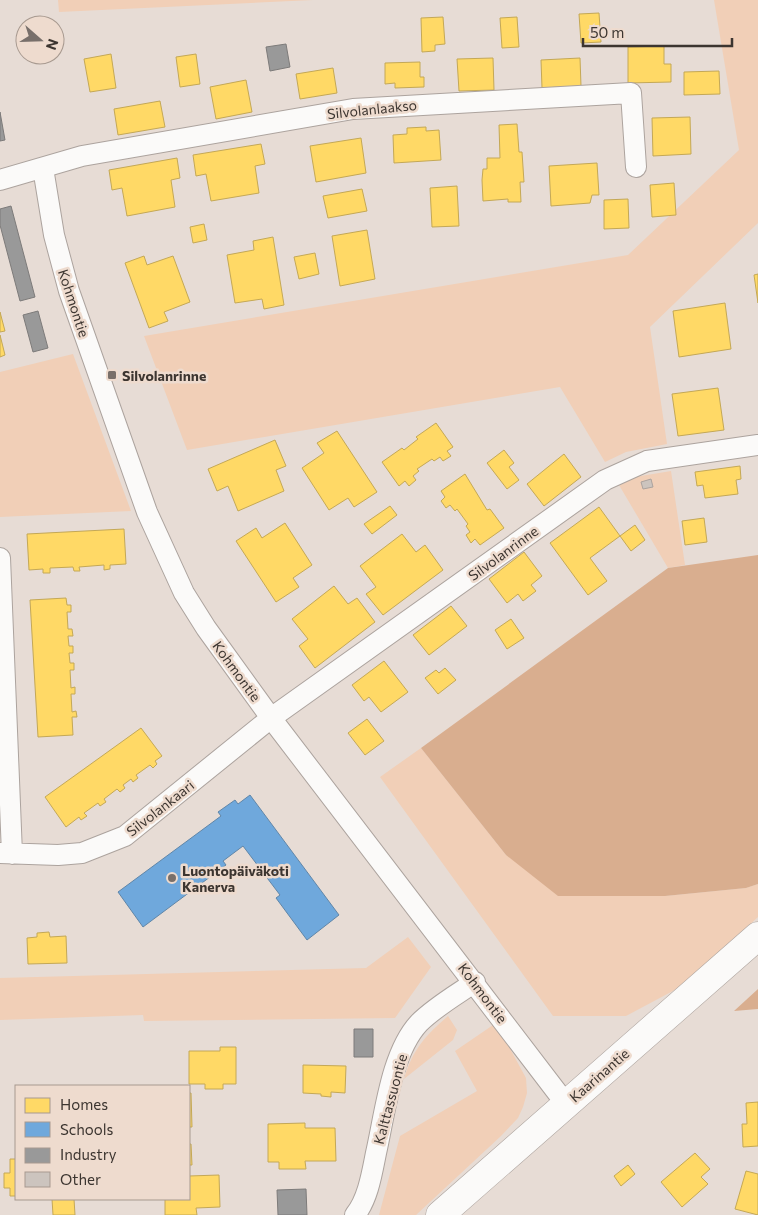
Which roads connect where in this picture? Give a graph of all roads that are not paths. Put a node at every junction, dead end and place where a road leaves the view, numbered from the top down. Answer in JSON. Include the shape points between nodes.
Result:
{"nodes":[{"id":1,"x":636,"y":167,"type":"dead end"},
{"id":2,"x":43,"y":168,"type":"junction"},
{"id":3,"x":0,"y":180,"type":"edge"},
{"id":4,"x":758,"y":445,"type":"edge"},
{"id":5,"x":0,"y":558,"type":"edge"},
{"id":6,"x":271,"y":718,"type":"junction"},
{"id":7,"x":6,"y":854,"type":"edge"},
{"id":8,"x":758,"y":936,"type":"edge"},
{"id":9,"x":475,"y":982,"type":"junction"},
{"id":10,"x":566,"y":1104,"type":"junction"},
{"id":11,"x":355,"y":1215,"type":"edge"},
{"id":12,"x":440,"y":1215,"type":"edge"}],
"edges":[{"from":1,"to":2,"type":"street","name":"Silvolanlaakso","via":[[631,93],[353,109],[82,156]]},
{"from":2,"to":3,"type":"street"},
{"from":2,"to":6,"type":"street","name":"Kohmontie","via":[[61,264],[147,512],[184,594]]},
{"from":4,"to":6,"type":"street","name":"Silvolanrinne","via":[[647,461],[605,480]]},
{"from":5,"to":7,"type":"street"},
{"from":6,"to":7,"type":"street","name":"Silvolankaari","via":[[125,836],[82,853]]},
{"from":6,"to":9,"type":"street","name":"Kohmontie"},
{"from":8,"to":10,"type":"main road","name":"Kaarinantie"},
{"from":9,"to":10,"type":"street","name":"Kohmontie"},
{"from":9,"to":11,"type":"street","name":"Kalttassuontie","via":[[433,1011],[418,1024],[408,1039],[393,1076],[367,1190]]},
{"from":10,"to":12,"type":"main road","name":"Kaarinantie"}]}
